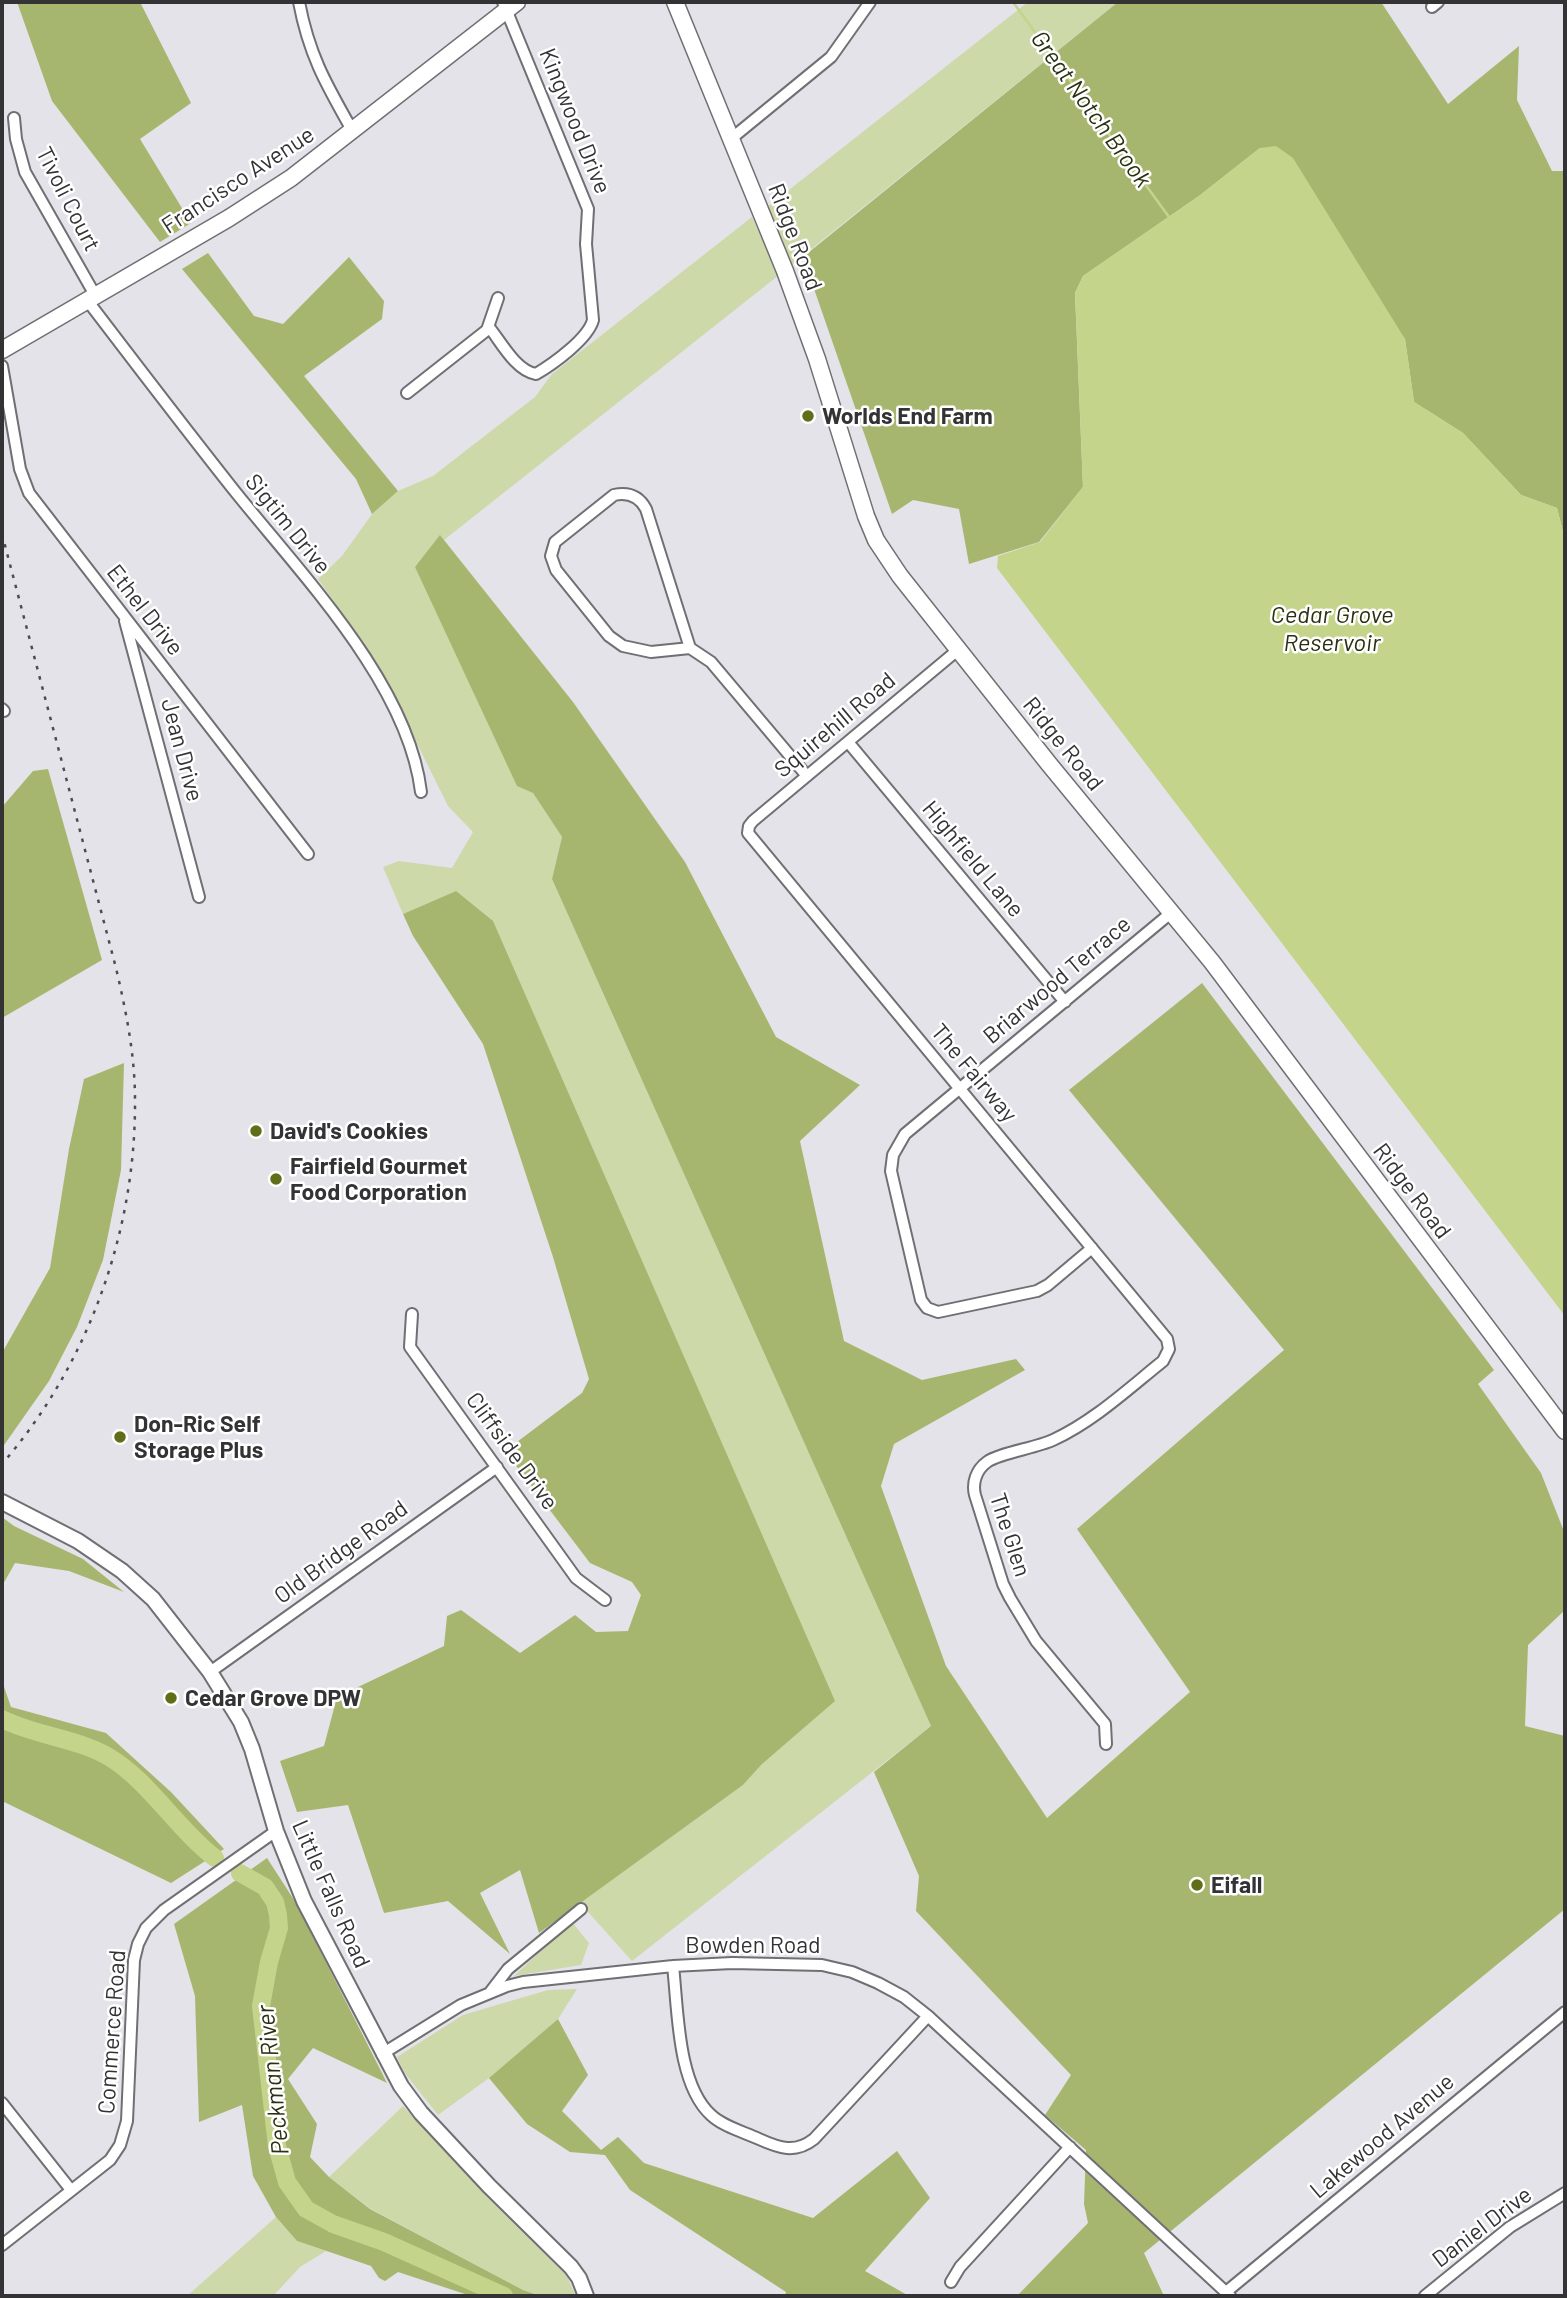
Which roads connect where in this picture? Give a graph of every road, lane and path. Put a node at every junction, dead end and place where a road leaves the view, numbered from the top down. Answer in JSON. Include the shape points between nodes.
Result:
{"nodes":[{"id":1,"x":299,"y":2,"type":"edge"},
{"id":2,"x":675,"y":2,"type":"edge"},
{"id":3,"x":870,"y":2,"type":"edge"},
{"id":4,"x":509,"y":4,"type":"edge"},
{"id":5,"x":14,"y":118,"type":"dead end"},
{"id":6,"x":352,"y":130,"type":"junction"},
{"id":7,"x":732,"y":138,"type":"junction"},
{"id":8,"x":91,"y":298,"type":"junction"},
{"id":9,"x":498,"y":298,"type":"dead end"},
{"id":10,"x":489,"y":327,"type":"junction"},
{"id":11,"x":2,"y":350,"type":"edge"},
{"id":12,"x":2,"y":366,"type":"edge"},
{"id":13,"x":407,"y":393,"type":"dead end"},
{"id":14,"x":124,"y":615,"type":"junction"},
{"id":15,"x":690,"y":648,"type":"junction"},
{"id":16,"x":959,"y":649,"type":"junction"},
{"id":17,"x":848,"y":742,"type":"junction"},
{"id":18,"x":807,"y":776,"type":"junction"},
{"id":19,"x":421,"y":792,"type":"dead end"},
{"id":20,"x":751,"y":838,"type":"joint"},
{"id":21,"x":307,"y":854,"type":"dead end"},
{"id":22,"x":199,"y":897,"type":"dead end"},
{"id":23,"x":1172,"y":912,"type":"junction"},
{"id":24,"x":1065,"y":1002,"type":"junction"},
{"id":25,"x":960,"y":1089,"type":"junction"},
{"id":26,"x":1092,"y":1248,"type":"junction"},
{"id":27,"x":412,"y":1314,"type":"dead end"},
{"id":28,"x":1164,"y":1334,"type":"joint"},
{"id":29,"x":1565,"y":1431,"type":"edge"},
{"id":30,"x":497,"y":1466,"type":"junction"},
{"id":31,"x":2,"y":1502,"type":"edge"},
{"id":32,"x":605,"y":1600,"type":"dead end"},
{"id":33,"x":210,"y":1672,"type":"junction"},
{"id":34,"x":1106,"y":1744,"type":"dead end"},
{"id":35,"x":276,"y":1831,"type":"junction"},
{"id":36,"x":581,"y":1909,"type":"dead end"},
{"id":37,"x":673,"y":1966,"type":"junction"},
{"id":38,"x":491,"y":1991,"type":"junction"},
{"id":39,"x":1565,"y":2012,"type":"edge"},
{"id":40,"x":928,"y":2016,"type":"junction"},
{"id":41,"x":382,"y":2054,"type":"junction"},
{"id":42,"x":2,"y":2103,"type":"edge"},
{"id":43,"x":1070,"y":2147,"type":"junction"},
{"id":44,"x":71,"y":2190,"type":"junction"},
{"id":45,"x":1565,"y":2193,"type":"edge"},
{"id":46,"x":2,"y":2245,"type":"edge"},
{"id":47,"x":951,"y":2282,"type":"dead end"},
{"id":48,"x":1228,"y":2294,"type":"edge"},
{"id":49,"x":586,"y":2296,"type":"edge"},
{"id":50,"x":1425,"y":2296,"type":"edge"}],
"edges":[{"from":1,"to":6,"type":"street","via":[[309,47]]},
{"from":2,"to":7,"type":"main road","name":"Ridge Road"},
{"from":3,"to":7,"type":"street","via":[[831,57]]},
{"from":4,"to":6,"type":"main road","name":"Francisco Avenue"},
{"from":4,"to":10,"type":"street","name":"Kingwood Drive","via":[[588,209],[586,244],[593,320],[579,341],[536,374],[518,364]]},
{"from":5,"to":8,"type":"street","name":"Tivoli Court","via":[[25,172]]},
{"from":6,"to":8,"type":"main road","name":"Francisco Avenue","via":[[291,178],[229,218]]},
{"from":7,"to":16,"type":"main road","name":"Ridge Road","via":[[817,359],[876,540]]},
{"from":8,"to":11,"type":"main road","name":"Francisco Avenue"},
{"from":8,"to":19,"type":"street","name":"Sigtim Drive","via":[[355,644],[400,723],[418,768]]},
{"from":9,"to":10,"type":"street"},
{"from":10,"to":13,"type":"street"},
{"from":12,"to":14,"type":"street","name":"Ethel Drive","via":[[20,469],[29,493]]},
{"from":14,"to":21,"type":"street","name":"Ethel Drive"},
{"from":14,"to":22,"type":"street","name":"Jean Drive"},
{"from":15,"to":15,"type":"street","via":[[640,500],[614,495],[555,542],[551,556],[556,570],[616,641],[644,652]]},
{"from":15,"to":18,"type":"street","via":[[712,662]]},
{"from":16,"to":17,"type":"street","name":"Squirehill Road"},
{"from":16,"to":23,"type":"main road","name":"Ridge Road"},
{"from":17,"to":18,"type":"street","name":"Squirehill Road"},
{"from":17,"to":24,"type":"street","name":"Highfield Lane"},
{"from":18,"to":20,"type":"street","name":"Squirehill Road","via":[[751,823]]},
{"from":20,"to":25,"type":"street","name":"The Fairway"},
{"from":23,"to":24,"type":"street","name":"Briarwood Terrace"},
{"from":23,"to":29,"type":"main road","name":"Ridge Road"},
{"from":24,"to":25,"type":"street","name":"Briarwood Terrace"},
{"from":25,"to":26,"type":"street","name":"The Fairway"},
{"from":25,"to":26,"type":"street","name":"Briarwood Terrace","via":[[905,1134],[893,1155],[893,1179],[926,1308],[938,1312],[1030,1294],[1048,1286]]},
{"from":26,"to":28,"type":"street","name":"The Fairway"},
{"from":27,"to":30,"type":"street","name":"Cliffside Drive","via":[[410,1347]]},
{"from":28,"to":34,"type":"street","name":"The Glen","via":[[1166,1358],[1086,1422],[1052,1441],[986,1462],[974,1483],[1010,1598],[1036,1641],[1105,1724]]},
{"from":30,"to":32,"type":"street","name":"Cliffside Drive","via":[[576,1577]]},
{"from":30,"to":33,"type":"street","name":"Old Bridge Road"},
{"from":31,"to":33,"type":"street","name":"Little Falls Road","via":[[78,1541],[122,1571],[153,1599]]},
{"from":33,"to":35,"type":"street","name":"Little Falls Road","via":[[241,1722]]},
{"from":35,"to":41,"type":"street","name":"Little Falls Road","via":[[304,1902]]},
{"from":35,"to":44,"type":"street","name":"Commerce Road","via":[[164,1910],[141,1936],[134,1960],[126,2129],[110,2160]]},
{"from":36,"to":38,"type":"street","via":[[508,1969]]},
{"from":37,"to":38,"type":"street","name":"Bowden Road","via":[[523,1982]]},
{"from":37,"to":40,"type":"street","name":"Bowden Road","via":[[822,1965],[878,1983]]},
{"from":37,"to":40,"type":"street","via":[[684,2057],[704,2105],[726,2124],[784,2148],[797,2148],[814,2139]]},
{"from":38,"to":41,"type":"street","name":"Bowden Road"},
{"from":39,"to":48,"type":"street","name":"Lakewood Avenue"},
{"from":40,"to":43,"type":"street","name":"Bowden Road"},
{"from":41,"to":49,"type":"street","name":"Little Falls Road","via":[[421,2113],[571,2267]]},
{"from":42,"to":44,"type":"street"},
{"from":43,"to":47,"type":"street"},
{"from":43,"to":48,"type":"street","name":"Bowden Road"},
{"from":44,"to":46,"type":"street","name":"Commerce Road"},
{"from":45,"to":50,"type":"street","name":"Daniel Drive","via":[[1510,2227]]}]}
